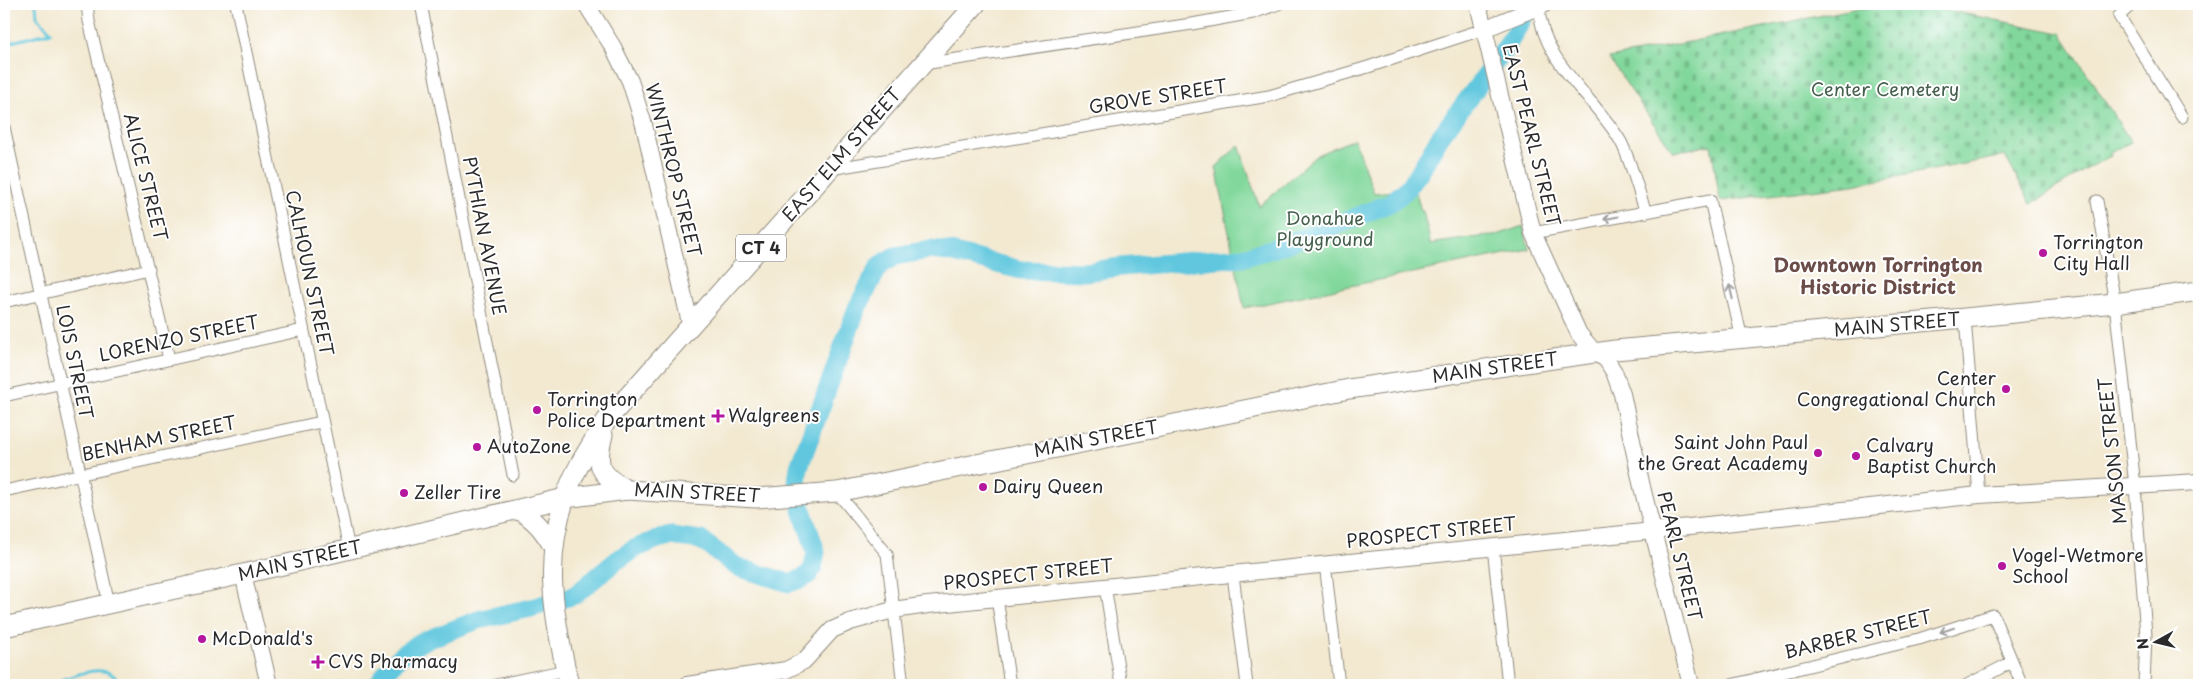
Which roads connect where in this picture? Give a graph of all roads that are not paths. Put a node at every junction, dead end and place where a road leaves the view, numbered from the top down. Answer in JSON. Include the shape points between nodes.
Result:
{"nodes":[{"id":1,"x":87,"y":4,"type":"edge"},
{"id":2,"x":236,"y":4,"type":"edge"},
{"id":3,"x":421,"y":4,"type":"edge"},
{"id":4,"x":586,"y":4,"type":"edge"},
{"id":5,"x":976,"y":4,"type":"edge"},
{"id":6,"x":1278,"y":4,"type":"edge"},
{"id":7,"x":1478,"y":4,"type":"edge"},
{"id":8,"x":2132,"y":4,"type":"edge"},
{"id":9,"x":1540,"y":6,"type":"edge"},
{"id":10,"x":1486,"y":36,"type":"junction"},
{"id":11,"x":922,"y":65,"type":"junction"},
{"id":12,"x":2182,"y":117,"type":"dead end"},
{"id":13,"x":4,"y":127,"type":"edge"},
{"id":14,"x":830,"y":169,"type":"junction"},
{"id":15,"x":2097,"y":202,"type":"dead end"},
{"id":16,"x":1646,"y":212,"type":"junction"},
{"id":17,"x":1533,"y":233,"type":"junction"},
{"id":18,"x":149,"y":269,"type":"junction"},
{"id":19,"x":2199,"y":291,"type":"edge"},
{"id":20,"x":42,"y":294,"type":"junction"},
{"id":21,"x":4,"y":302,"type":"edge"},
{"id":22,"x":2115,"y":303,"type":"junction"},
{"id":23,"x":1965,"y":318,"type":"junction"},
{"id":24,"x":691,"y":327,"type":"junction"},
{"id":25,"x":303,"y":330,"type":"junction"},
{"id":26,"x":1742,"y":340,"type":"junction"},
{"id":27,"x":1595,"y":353,"type":"junction"},
{"id":28,"x":169,"y":359,"type":"junction"},
{"id":29,"x":60,"y":383,"type":"junction"},
{"id":30,"x":4,"y":396,"type":"edge"},
{"id":31,"x":606,"y":421,"type":"junction"},
{"id":32,"x":321,"y":422,"type":"junction"},
{"id":33,"x":81,"y":474,"type":"junction"},
{"id":34,"x":513,"y":475,"type":"dead end"},
{"id":35,"x":2199,"y":482,"type":"edge"},
{"id":36,"x":2135,"y":486,"type":"junction"},
{"id":37,"x":627,"y":490,"type":"junction"},
{"id":38,"x":4,"y":491,"type":"edge"},
{"id":39,"x":837,"y":492,"type":"junction"},
{"id":40,"x":1979,"y":495,"type":"junction"},
{"id":41,"x":565,"y":498,"type":"junction"},
{"id":42,"x":520,"y":510,"type":"junction"},
{"id":43,"x":1653,"y":531,"type":"junction"},
{"id":44,"x":553,"y":546,"type":"junction"},
{"id":45,"x":1493,"y":547,"type":"junction"},
{"id":46,"x":349,"y":550,"type":"junction"},
{"id":47,"x":1325,"y":564,"type":"junction"},
{"id":48,"x":243,"y":574,"type":"junction"},
{"id":49,"x":1232,"y":575,"type":"junction"},
{"id":50,"x":1105,"y":586,"type":"junction"},
{"id":51,"x":997,"y":598,"type":"junction"},
{"id":52,"x":109,"y":604,"type":"junction"},
{"id":53,"x":893,"y":610,"type":"junction"},
{"id":54,"x":4,"y":627,"type":"edge"},
{"id":55,"x":2012,"y":662,"type":"junction"},
{"id":56,"x":568,"y":678,"type":"edge"},
{"id":57,"x":269,"y":685,"type":"edge"},
{"id":58,"x":496,"y":685,"type":"edge"},
{"id":59,"x":687,"y":685,"type":"edge"},
{"id":60,"x":903,"y":685,"type":"edge"},
{"id":61,"x":1010,"y":685,"type":"edge"},
{"id":62,"x":1122,"y":685,"type":"edge"},
{"id":63,"x":1247,"y":685,"type":"edge"},
{"id":64,"x":1339,"y":685,"type":"edge"},
{"id":65,"x":1508,"y":685,"type":"edge"},
{"id":66,"x":1691,"y":685,"type":"edge"},
{"id":67,"x":1731,"y":685,"type":"edge"},
{"id":68,"x":1967,"y":685,"type":"edge"},
{"id":69,"x":2022,"y":685,"type":"edge"},
{"id":70,"x":2144,"y":685,"type":"edge"}],
"edges":[{"from":1,"to":18,"type":"street","name":"ALICE STREET"},
{"from":2,"to":25,"type":"street","name":"CALHOUN STREET"},
{"from":3,"to":34,"type":"street","name":"PYTHIAN AVENUE"},
{"from":4,"to":24,"type":"main road","name":"WINTHROP STREET","via":[[630,82]]},
{"from":5,"to":11,"type":"main road","name":"EAST ELM STREET","number":"CT 4"},
{"from":6,"to":11,"type":"street","via":[[1253,13],[1192,24]]},
{"from":7,"to":10,"type":"main road","name":"EAST PEARL STREET"},
{"from":8,"to":12,"type":"street","via":[[2119,16]]},
{"from":9,"to":10,"type":"main road","via":[[1506,20]]},
{"from":9,"to":16,"type":"street","via":[[1539,20],[1552,52],[1621,143]]},
{"from":10,"to":14,"type":"street","name":"GROVE STREET","via":[[1269,96]]},
{"from":10,"to":17,"type":"main road","name":"EAST PEARL STREET"},
{"from":11,"to":14,"type":"main road","name":"EAST ELM STREET","number":"CT 4"},
{"from":13,"to":20,"type":"street","name":"LOIS STREET"},
{"from":14,"to":24,"type":"main road","name":"EAST ELM STREET","number":"CT 4"},
{"from":15,"to":22,"type":"street","name":"MASON STREET"},
{"from":16,"to":17,"type":"street","one_way":true},
{"from":26,"to":16,"type":"street","one_way":true,"via":[[1710,200]]},
{"from":17,"to":27,"type":"main road","name":"EAST PEARL STREET","via":[[1579,334]]},
{"from":18,"to":20,"type":"street"},
{"from":18,"to":28,"type":"street","name":"ALICE STREET"},
{"from":19,"to":22,"type":"main road","name":"MAIN STREET"},
{"from":20,"to":21,"type":"street"},
{"from":20,"to":29,"type":"street","name":"LOIS STREET"},
{"from":22,"to":23,"type":"main road","name":"MAIN STREET"},
{"from":22,"to":36,"type":"street","name":"MASON STREET"},
{"from":23,"to":26,"type":"main road","name":"MAIN STREET"},
{"from":23,"to":40,"type":"street"},
{"from":24,"to":31,"type":"main road","name":"EAST ELM STREET","number":"CT 4"},
{"from":25,"to":28,"type":"street","name":"LORENZO STREET"},
{"from":25,"to":32,"type":"street","name":"CALHOUN STREET"},
{"from":26,"to":27,"type":"main road","name":"MAIN STREET"},
{"from":27,"to":39,"type":"main road","name":"MAIN STREET","via":[[1349,389]]},
{"from":27,"to":43,"type":"main road","name":"PEARL STREET","via":[[1607,374],[1615,378],[1624,400]]},
{"from":28,"to":29,"type":"street","name":"LORENZO STREET"},
{"from":29,"to":30,"type":"street","name":"LORENZO STREET"},
{"from":29,"to":33,"type":"street","name":"LOIS STREET"},
{"from":31,"to":37,"type":"main road","via":[[598,454],[600,465],[611,482]]},
{"from":31,"to":41,"type":"main road","name":"EAST ELM STREET","number":"CT 4","via":[[580,464]]},
{"from":32,"to":33,"type":"street","name":"BENHAM STREET"},
{"from":32,"to":46,"type":"street","name":"CALHOUN STREET"},
{"from":33,"to":38,"type":"street","name":"BENHAM STREET"},
{"from":33,"to":52,"type":"street","name":"LOIS STREET"},
{"from":35,"to":36,"type":"main road","name":"PROSPECT STREET"},
{"from":36,"to":40,"type":"main road","name":"PROSPECT STREET"},
{"from":36,"to":70,"type":"street","name":"MASON STREET","via":[[2146,635]]},
{"from":37,"to":39,"type":"main road","name":"MAIN STREET","via":[[756,498]]},
{"from":37,"to":41,"type":"main road","name":"MAIN STREET"},
{"from":39,"to":53,"type":"street","via":[[887,554]]},
{"from":40,"to":43,"type":"main road","name":"PROSPECT STREET"},
{"from":41,"to":42,"type":"main road","name":"MAIN STREET"},
{"from":41,"to":44,"type":"main road","number":"CT 4"},
{"from":42,"to":44,"type":"main road","via":[[531,517]]},
{"from":42,"to":46,"type":"main road","name":"MAIN STREET"},
{"from":43,"to":45,"type":"main road","name":"PROSPECT STREET"},
{"from":43,"to":66,"type":"main road","name":"PEARL STREET"},
{"from":44,"to":56,"type":"main road","number":"CT 4","via":[[554,616]]},
{"from":45,"to":47,"type":"main road","name":"PROSPECT STREET"},
{"from":45,"to":65,"type":"street"},
{"from":46,"to":48,"type":"main road","name":"MAIN STREET"},
{"from":47,"to":49,"type":"main road","name":"PROSPECT STREET"},
{"from":47,"to":64,"type":"street"},
{"from":48,"to":52,"type":"main road","name":"MAIN STREET"},
{"from":48,"to":57,"type":"main road"},
{"from":49,"to":50,"type":"main road","name":"PROSPECT STREET"},
{"from":49,"to":63,"type":"street"},
{"from":50,"to":51,"type":"main road","name":"PROSPECT STREET"},
{"from":50,"to":62,"type":"street"},
{"from":51,"to":53,"type":"main road","name":"PROSPECT STREET"},
{"from":51,"to":61,"type":"street"},
{"from":52,"to":54,"type":"main road","name":"MAIN STREET"},
{"from":53,"to":59,"type":"main road","name":"PROSPECT STREET","via":[[832,630],[804,662],[786,670]]},
{"from":53,"to":60,"type":"street"},
{"from":55,"to":67,"type":"street","name":"BARBER STREET","one_way":true,"via":[[1993,615],[1919,639]]},
{"from":55,"to":68,"type":"street"},
{"from":55,"to":69,"type":"street"},
{"from":56,"to":58,"type":"street"}]}
